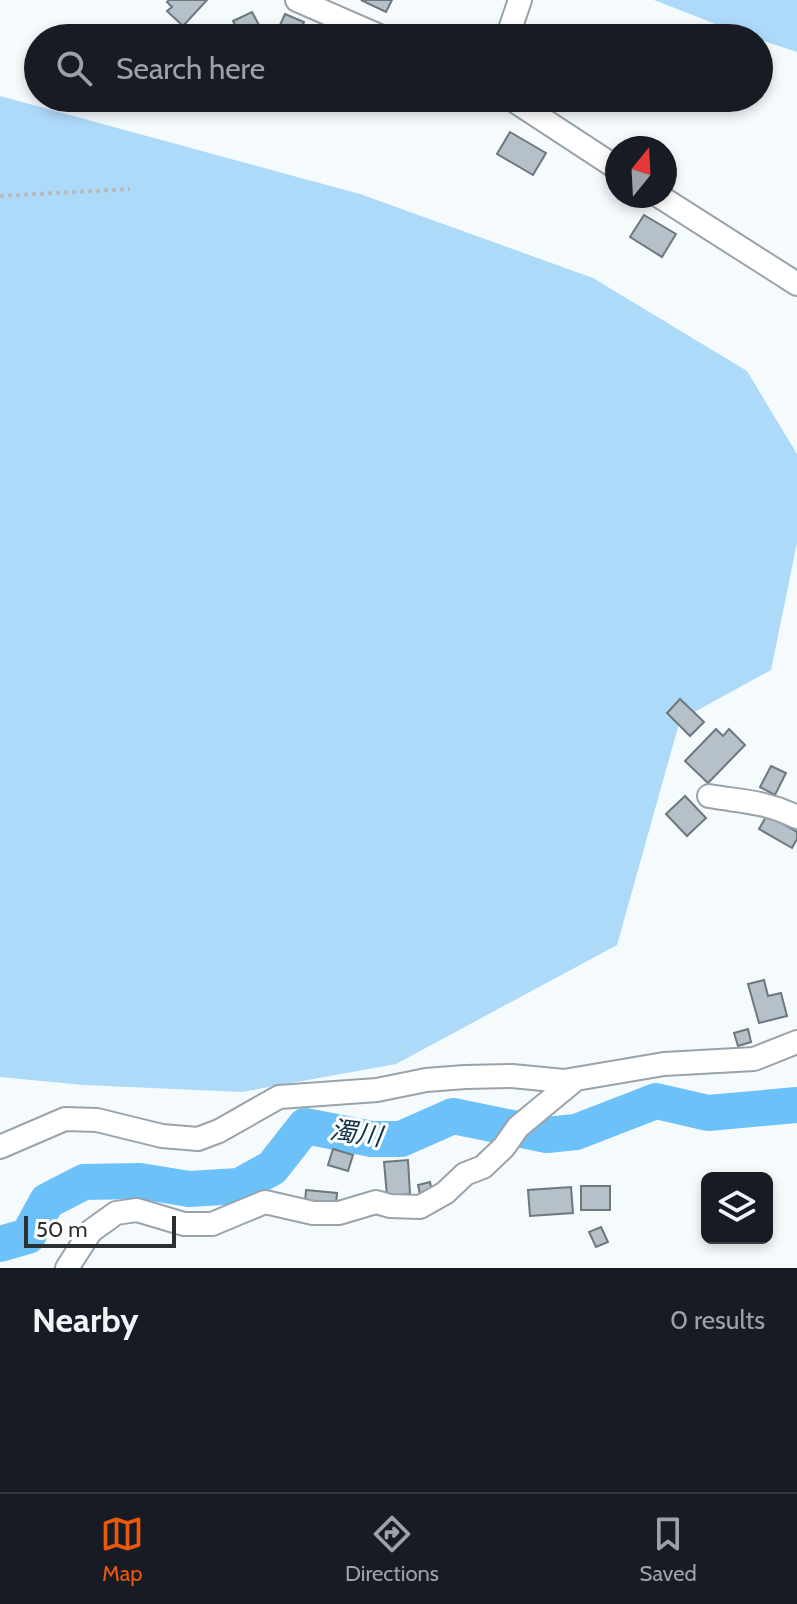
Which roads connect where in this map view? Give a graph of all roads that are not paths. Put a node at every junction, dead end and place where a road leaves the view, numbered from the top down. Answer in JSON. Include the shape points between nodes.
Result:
{"nodes":[{"id":1,"x":297,"y":0,"type":"edge"},
{"id":2,"x":520,"y":0,"type":"edge"},
{"id":3,"x":352,"y":24,"type":"edge"},
{"id":4,"x":512,"y":24,"type":"edge"},
{"id":5,"x":531,"y":112,"type":"edge"},
{"id":6,"x":605,"y":160,"type":"edge"},
{"id":7,"x":677,"y":207,"type":"edge"},
{"id":8,"x":797,"y":284,"type":"edge"},
{"id":9,"x":709,"y":796,"type":"dead end"},
{"id":10,"x":797,"y":817,"type":"edge"},
{"id":11,"x":797,"y":1042,"type":"edge"},
{"id":12,"x":576,"y":1079,"type":"junction"},
{"id":13,"x":0,"y":1147,"type":"edge"},
{"id":14,"x":67,"y":1268,"type":"edge"}],
"edges":[{"from":1,"to":3,"type":"street"},
{"from":2,"to":4,"type":"street"},
{"from":5,"to":6,"type":"street"},
{"from":7,"to":8,"type":"street"},
{"from":9,"to":10,"type":"street","via":[[755,801]]},
{"from":11,"to":12,"type":"street","via":[[754,1059],[664,1064]]},
{"from":12,"to":13,"type":"street","via":[[465,1077],[334,1095],[300,1093],[279,1097],[198,1139],[65,1119]]},
{"from":12,"to":14,"type":"street","via":[[518,1127],[483,1167],[420,1207],[376,1202],[339,1213],[313,1213],[265,1202],[212,1224],[184,1224],[137,1210],[116,1213],[91,1231]]}]}
